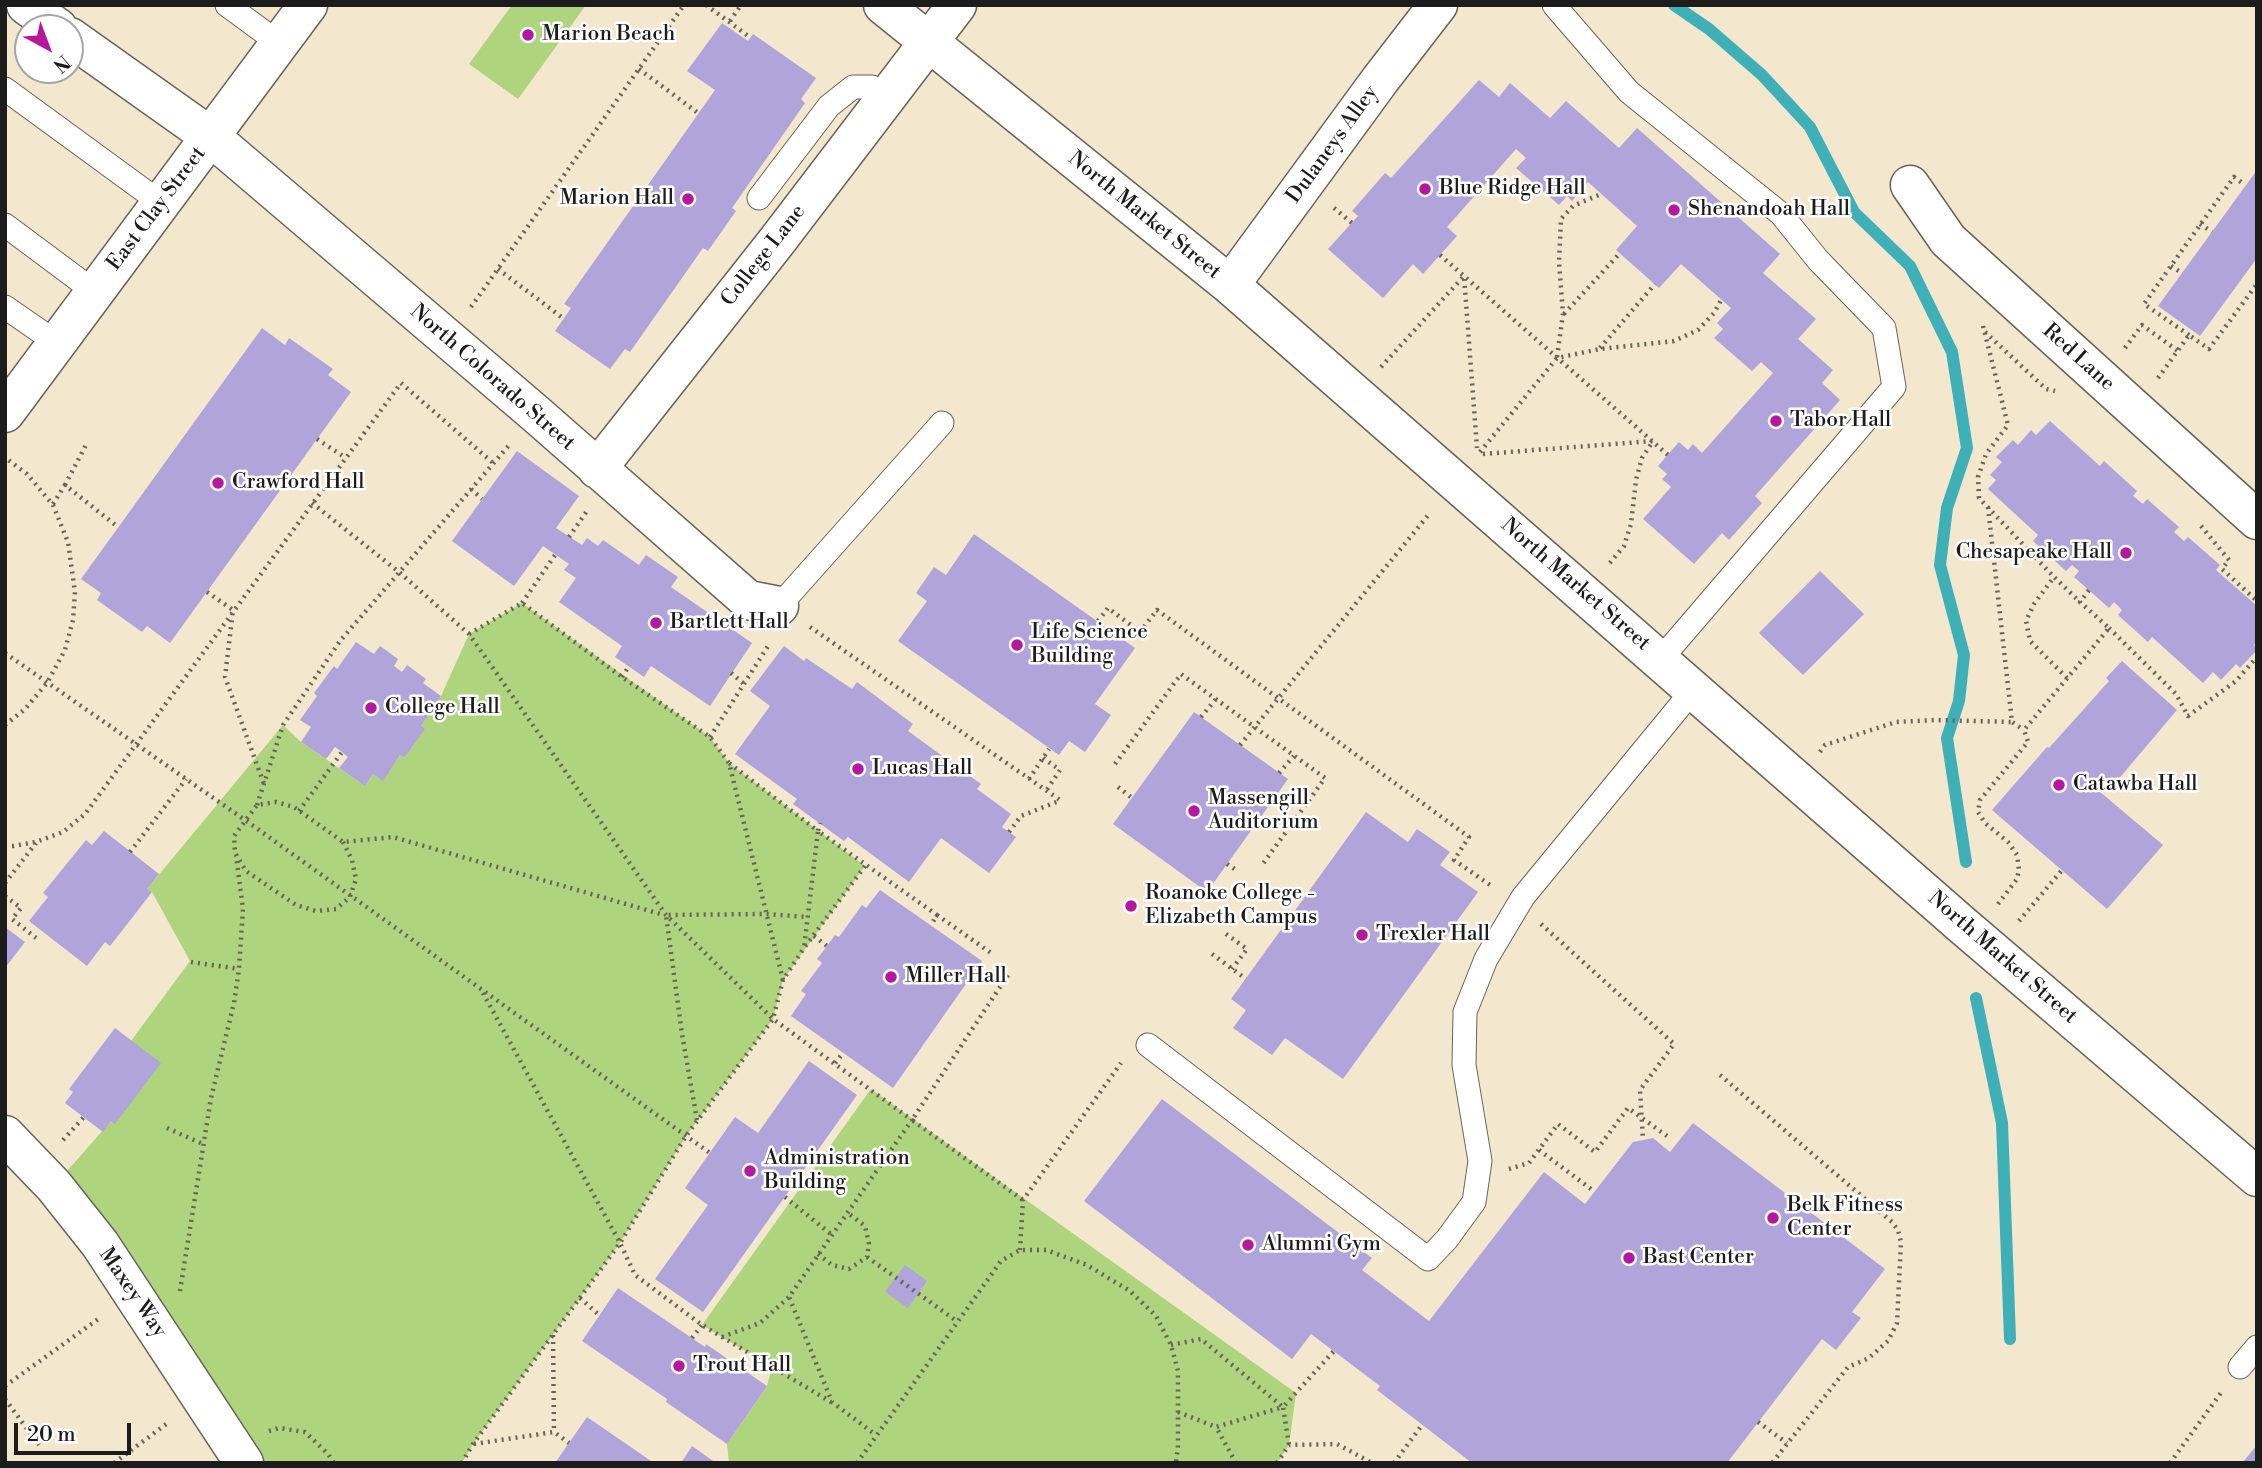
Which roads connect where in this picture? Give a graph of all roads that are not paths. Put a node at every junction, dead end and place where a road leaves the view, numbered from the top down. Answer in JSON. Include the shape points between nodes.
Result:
{"nodes":[{"id":1,"x":226,"y":5,"type":"edge"},
{"id":2,"x":308,"y":5,"type":"edge"},
{"id":3,"x":883,"y":5,"type":"edge"},
{"id":4,"x":957,"y":5,"type":"edge"},
{"id":5,"x":1438,"y":5,"type":"edge"},
{"id":6,"x":1554,"y":5,"type":"edge"},
{"id":7,"x":929,"y":42,"type":"junction"},
{"id":8,"x":280,"y":44,"type":"junction"},
{"id":9,"x":84,"y":47,"type":"edge"},
{"id":10,"x":5,"y":89,"type":"edge"},
{"id":11,"x":887,"y":98,"type":"junction"},
{"id":12,"x":211,"y":137,"type":"junction"},
{"id":13,"x":1910,"y":185,"type":"dead end"},
{"id":14,"x":759,"y":198,"type":"dead end"},
{"id":15,"x":162,"y":203,"type":"junction"},
{"id":16,"x":5,"y":225,"type":"edge"},
{"id":17,"x":1230,"y":285,"type":"junction"},
{"id":18,"x":95,"y":292,"type":"junction"},
{"id":19,"x":5,"y":307,"type":"edge"},
{"id":20,"x":57,"y":343,"type":"junction"},
{"id":21,"x":5,"y":413,"type":"edge"},
{"id":22,"x":942,"y":423,"type":"dead end"},
{"id":23,"x":597,"y":469,"type":"junction"},
{"id":24,"x":2257,"y":520,"type":"edge"},
{"id":25,"x":779,"y":606,"type":"joint"},
{"id":26,"x":1660,"y":660,"type":"junction"},
{"id":27,"x":1694,"y":690,"type":"junction"},
{"id":28,"x":1148,"y":1045,"type":"dead end"},
{"id":29,"x":5,"y":1135,"type":"edge"},
{"id":30,"x":2257,"y":1177,"type":"edge"},
{"id":31,"x":2257,"y":1347,"type":"edge"},
{"id":32,"x":2240,"y":1367,"type":"road end"},
{"id":33,"x":252,"y":1448,"type":"edge"}],
"edges":[{"from":1,"to":8,"type":"lane"},
{"from":2,"to":8,"type":"street","name":"East Clay Street"},
{"from":3,"to":7,"type":"street","name":"North Market Street"},
{"from":4,"to":7,"type":"street","name":"College Lane"},
{"from":5,"to":17,"type":"street","name":"Dulaneys Alley"},
{"from":6,"to":26,"type":"lane","via":[[1629,92],[1781,214],[1884,328],[1894,387]]},
{"from":7,"to":11,"type":"street","name":"College Lane"},
{"from":7,"to":17,"type":"street","name":"North Market Street"},
{"from":8,"to":12,"type":"street","name":"East Clay Street"},
{"from":9,"to":12,"type":"street","name":"North Colorado Street"},
{"from":10,"to":15,"type":"lane"},
{"from":11,"to":14,"type":"lane","via":[[872,87],[853,87],[829,106]]},
{"from":11,"to":23,"type":"street","name":"College Lane"},
{"from":12,"to":15,"type":"street","name":"East Clay Street"},
{"from":12,"to":23,"type":"street","name":"North Colorado Street"},
{"from":13,"to":24,"type":"street","name":"Red Lane","via":[[1948,240]]},
{"from":15,"to":18,"type":"street","name":"East Clay Street"},
{"from":16,"to":18,"type":"lane"},
{"from":17,"to":26,"type":"street","name":"North Market Street"},
{"from":18,"to":20,"type":"street","name":"East Clay Street"},
{"from":19,"to":20,"type":"lane"},
{"from":20,"to":21,"type":"street","name":"East Clay Street"},
{"from":22,"to":25,"type":"lane"},
{"from":23,"to":25,"type":"street","name":"North Colorado Street","via":[[748,600]]},
{"from":26,"to":27,"type":"street","name":"North Market Street"},
{"from":27,"to":28,"type":"lane","via":[[1518,904],[1486,959],[1465,1012],[1465,1065],[1480,1161],[1474,1202],[1428,1259]]},
{"from":27,"to":30,"type":"street","name":"North Market Street"},
{"from":29,"to":33,"type":"street","name":"Maxey Way","via":[[100,1244],[202,1398]]},
{"from":31,"to":32,"type":"lane"}]}
